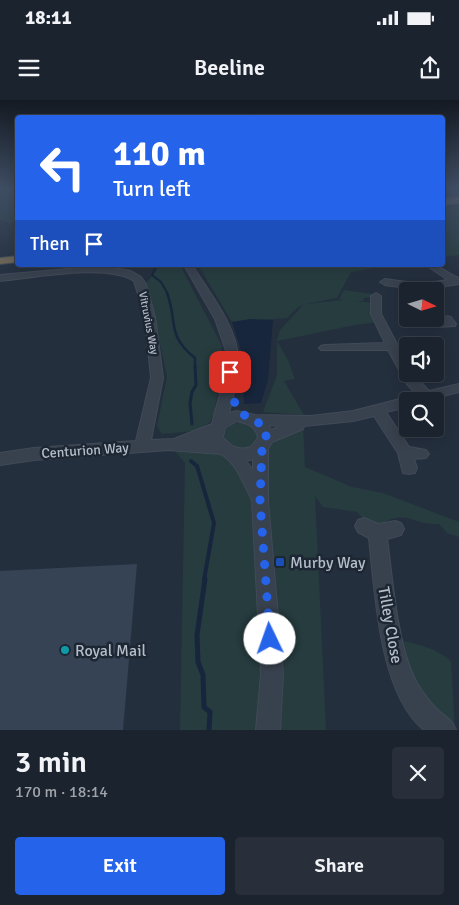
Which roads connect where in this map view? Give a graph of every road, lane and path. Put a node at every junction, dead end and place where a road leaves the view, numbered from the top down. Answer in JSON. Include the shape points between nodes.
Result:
{"nodes":[{"id":1,"x":15,"y":252,"type":"edge"},
{"id":2,"x":0,"y":254,"type":"edge"},
{"id":3,"x":15,"y":259,"type":"edge"},
{"id":4,"x":0,"y":261,"type":"edge"},
{"id":5,"x":189,"y":267,"type":"edge"},
{"id":6,"x":434,"y":267,"type":"edge"},
{"id":7,"x":0,"y":278,"type":"edge"},
{"id":8,"x":389,"y":281,"type":"dead end"},
{"id":9,"x":457,"y":281,"type":"edge"},
{"id":10,"x":372,"y":300,"type":"dead end"},
{"id":11,"x":393,"y":347,"type":"junction"},
{"id":12,"x":322,"y":348,"type":"dead end"},
{"id":13,"x":459,"y":388,"type":"edge"},
{"id":14,"x":228,"y":392,"type":"junction"},
{"id":15,"x":423,"y":392,"type":"edge"},
{"id":16,"x":442,"y":392,"type":"edge"},
{"id":17,"x":399,"y":404,"type":"edge"},
{"id":18,"x":377,"y":410,"type":"junction"},
{"id":19,"x":251,"y":418,"type":"junction"},
{"id":20,"x":311,"y":421,"type":"junction"},
{"id":21,"x":219,"y":426,"type":"junction"},
{"id":22,"x":264,"y":443,"type":"junction"},
{"id":23,"x":169,"y":444,"type":"junction"},
{"id":24,"x":142,"y":446,"type":"junction"},
{"id":25,"x":227,"y":451,"type":"junction"},
{"id":26,"x":405,"y":452,"type":"junction"},
{"id":27,"x":421,"y":454,"type":"dead end"},
{"id":28,"x":0,"y":459,"type":"edge"},
{"id":29,"x":409,"y":468,"type":"dead end"},
{"id":30,"x":260,"y":501,"type":"junction"},
{"id":31,"x":378,"y":529,"type":"dead end"},
{"id":32,"x":268,"y":730,"type":"edge"},
{"id":33,"x":444,"y":730,"type":"edge"}],
"edges":[{"from":1,"to":2,"type":"highway"},
{"from":3,"to":4,"type":"highway"},
{"from":5,"to":14,"type":"street","via":[[228,336],[232,353]]},
{"from":6,"to":9,"type":"street"},
{"from":7,"to":24,"type":"street","name":"Vitruvius Way","via":[[101,269],[128,273],[138,279],[150,317],[157,378]]},
{"from":8,"to":9,"type":"street","via":[[421,287]]},
{"from":10,"to":11,"type":"street","via":[[379,322]]},
{"from":11,"to":12,"type":"street"},
{"from":11,"to":15,"type":"street","via":[[402,368]]},
{"from":13,"to":16,"type":"street"},
{"from":14,"to":19,"type":"street","via":[[237,406]]},
{"from":14,"to":21,"type":"street"},
{"from":17,"to":18,"type":"street"},
{"from":18,"to":20,"type":"street"},
{"from":18,"to":26,"type":"street"},
{"from":19,"to":20,"type":"street"},
{"from":19,"to":21,"type":"street","via":[[228,419]]},
{"from":19,"to":22,"type":"street","via":[[266,431]]},
{"from":20,"to":22,"type":"street","via":[[284,430]]},
{"from":21,"to":23,"type":"street","name":"Centurion Way","via":[[195,438]]},
{"from":21,"to":25,"type":"street","via":[[215,438]]},
{"from":22,"to":25,"type":"street","via":[[254,453],[244,455]]},
{"from":22,"to":30,"type":"street"},
{"from":23,"to":24,"type":"street","name":"Centurion Way"},
{"from":23,"to":25,"type":"street","name":"Centurion Way"},
{"from":24,"to":28,"type":"street","name":"Centurion Way"},
{"from":25,"to":30,"type":"street","via":[[247,474]]},
{"from":26,"to":27,"type":"street"},
{"from":26,"to":29,"type":"street"},
{"from":30,"to":32,"type":"street","via":[[272,674]]},
{"from":31,"to":33,"type":"street","name":"Tilley Close","via":[[397,665],[411,697],[433,723]]}]}
